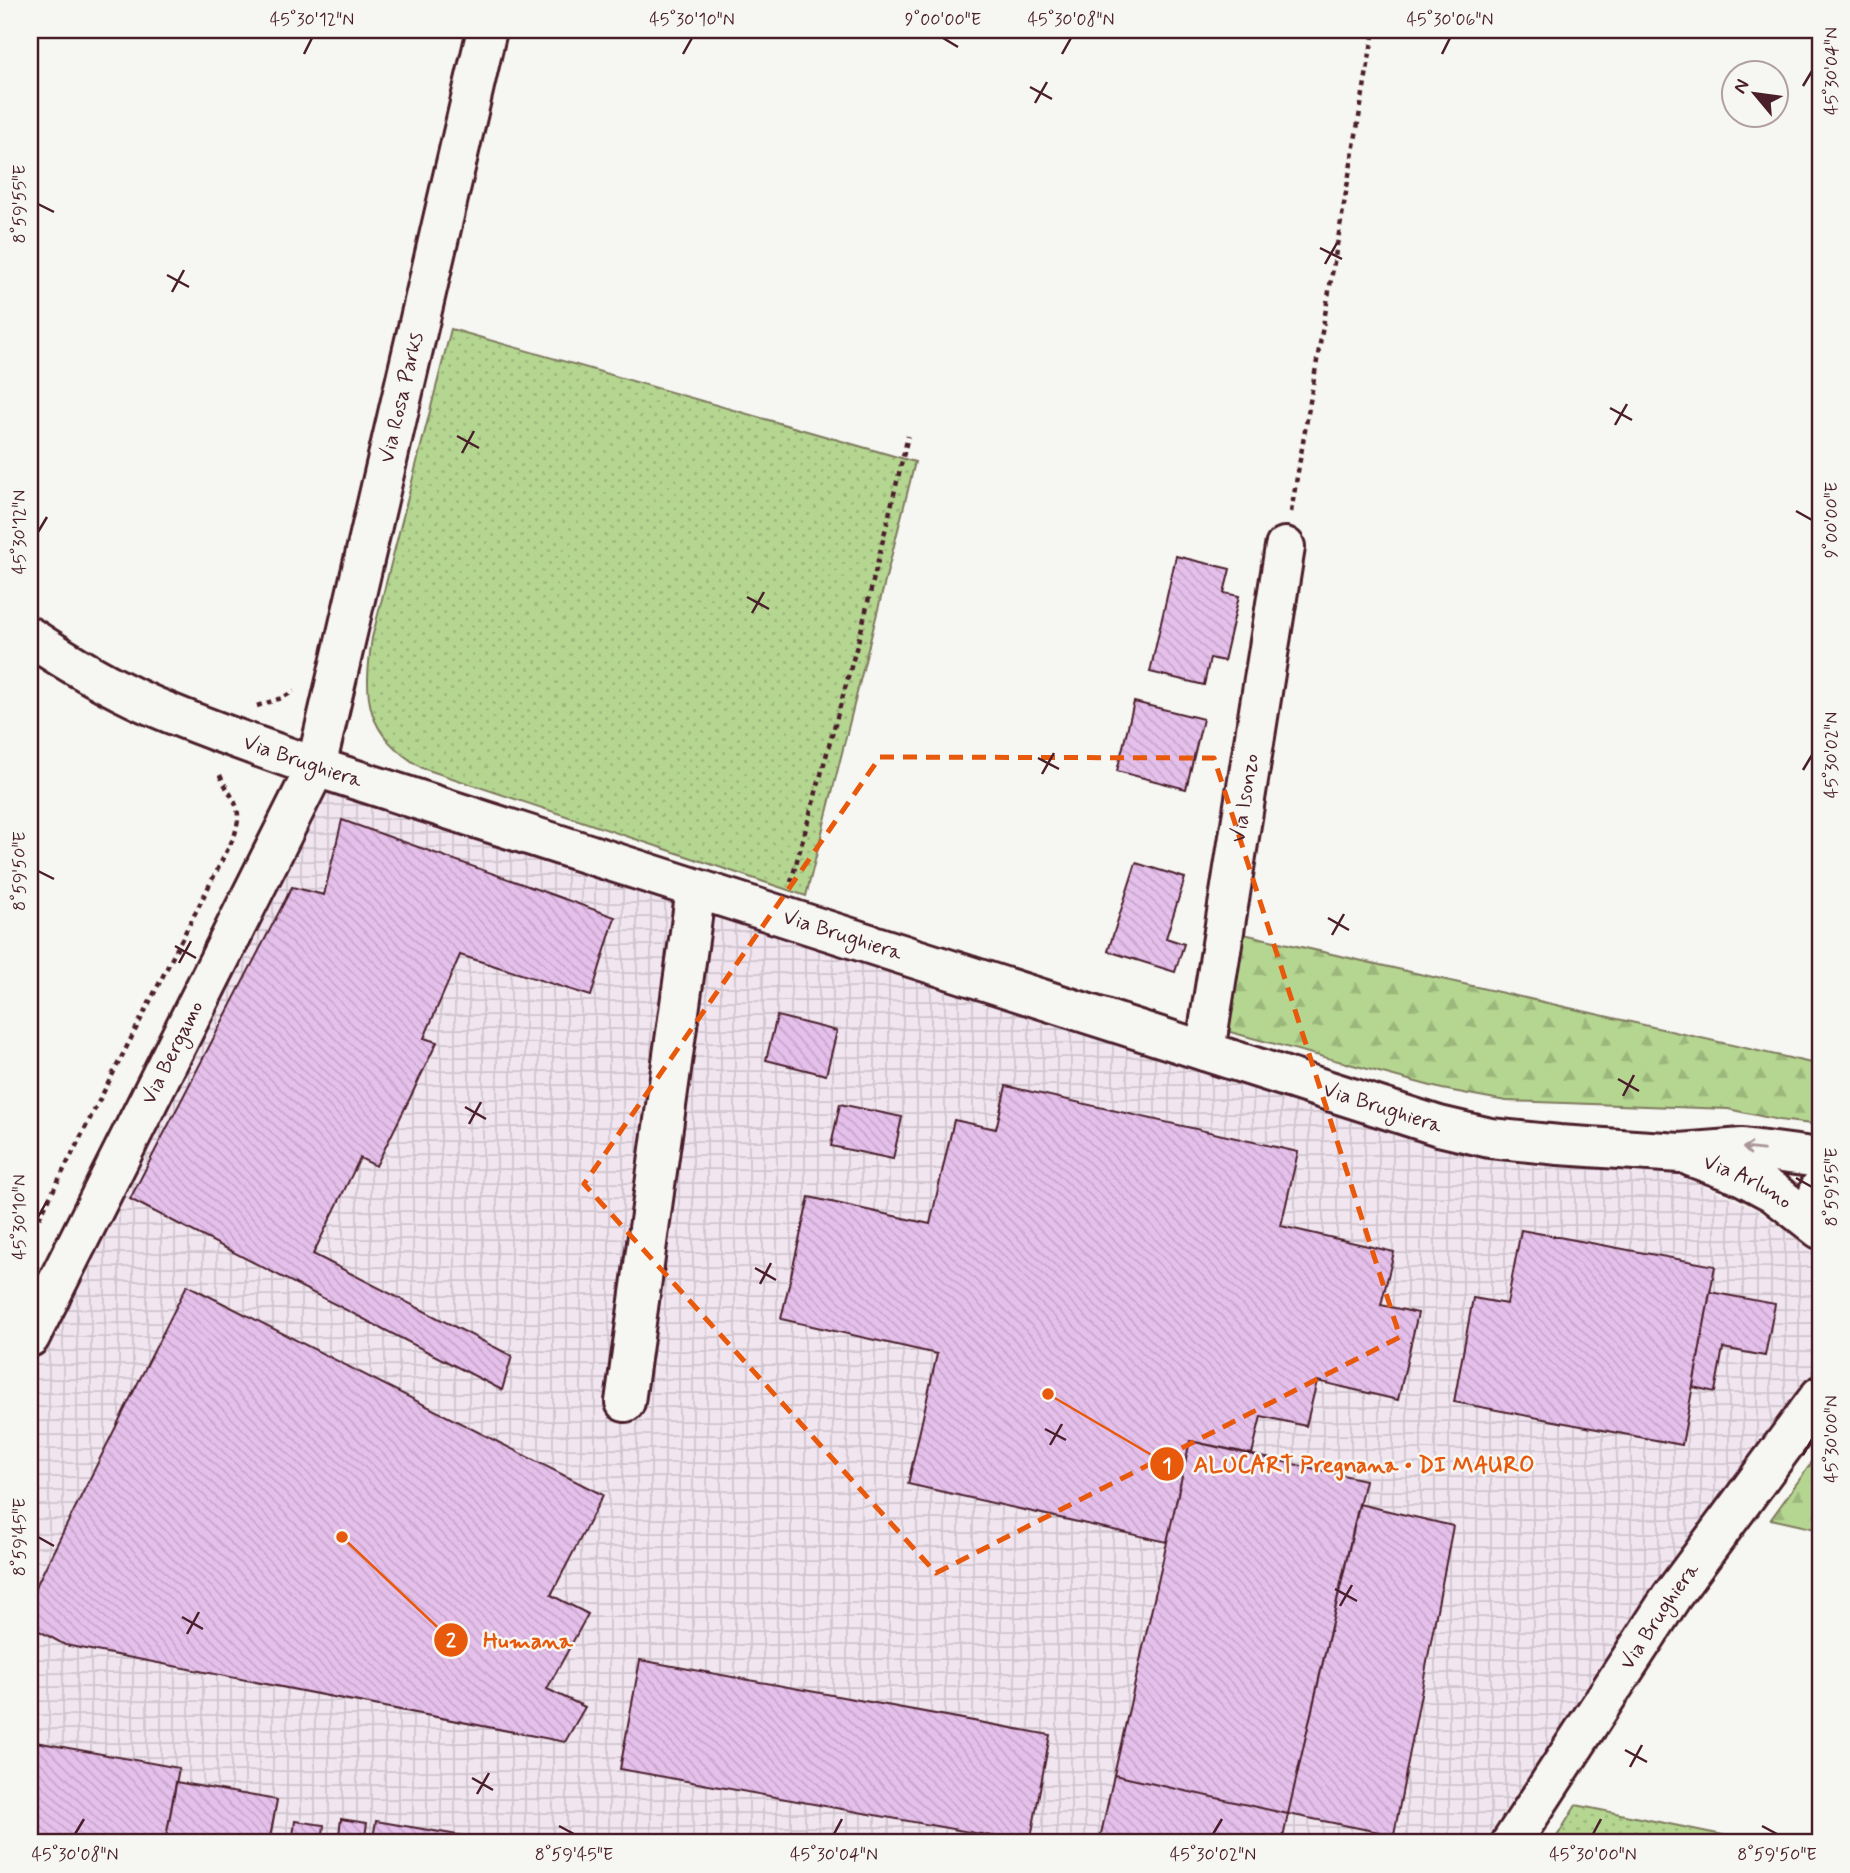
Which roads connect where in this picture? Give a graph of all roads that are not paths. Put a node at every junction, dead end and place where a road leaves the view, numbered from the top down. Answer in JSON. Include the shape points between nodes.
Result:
{"nodes":[{"id":1,"x":487,"y":30,"type":"edge"},
{"id":2,"x":1285,"y":547,"type":"road end"},
{"id":3,"x":30,"y":637,"type":"edge"},
{"id":4,"x":316,"y":767,"type":"junction"},
{"id":5,"x":696,"y":889,"type":"junction"},
{"id":6,"x":1205,"y":1051,"type":"junction"},
{"id":7,"x":1680,"y":1153,"type":"junction"},
{"id":8,"x":1820,"y":1158,"type":"edge"},
{"id":9,"x":1820,"y":1188,"type":"edge"},
{"id":10,"x":1820,"y":1226,"type":"edge"},
{"id":11,"x":30,"y":1337,"type":"edge"},
{"id":12,"x":1820,"y":1396,"type":"edge"},
{"id":13,"x":625,"y":1402,"type":"dead end"},
{"id":14,"x":1511,"y":1843,"type":"edge"}],
"edges":[{"from":1,"to":4,"type":"street","name":"Via Rosa Parks"},
{"from":2,"to":6,"type":"street","name":"Via Isonzo"},
{"from":3,"to":4,"type":"street","name":"Via Brughiera","via":[[145,702]]},
{"from":4,"to":5,"type":"street","name":"Via Brughiera"},
{"from":4,"to":11,"type":"street","name":"Via Bergamo"},
{"from":5,"to":6,"type":"street","name":"Via Brughiera"},
{"from":5,"to":13,"type":"street"},
{"from":6,"to":7,"type":"street","name":"Via Brughiera","via":[[1490,1138]]},
{"from":8,"to":7,"type":"street","name":"Via Arluno","one_way":true,"via":[[1743,1148]]},
{"from":7,"to":10,"type":"street","name":"Via Arluno","via":[[1743,1176]]},
{"from":9,"to":10,"type":"street"},
{"from":12,"to":14,"type":"street","name":"Via Brughiera","via":[[1672,1596]]}]}
